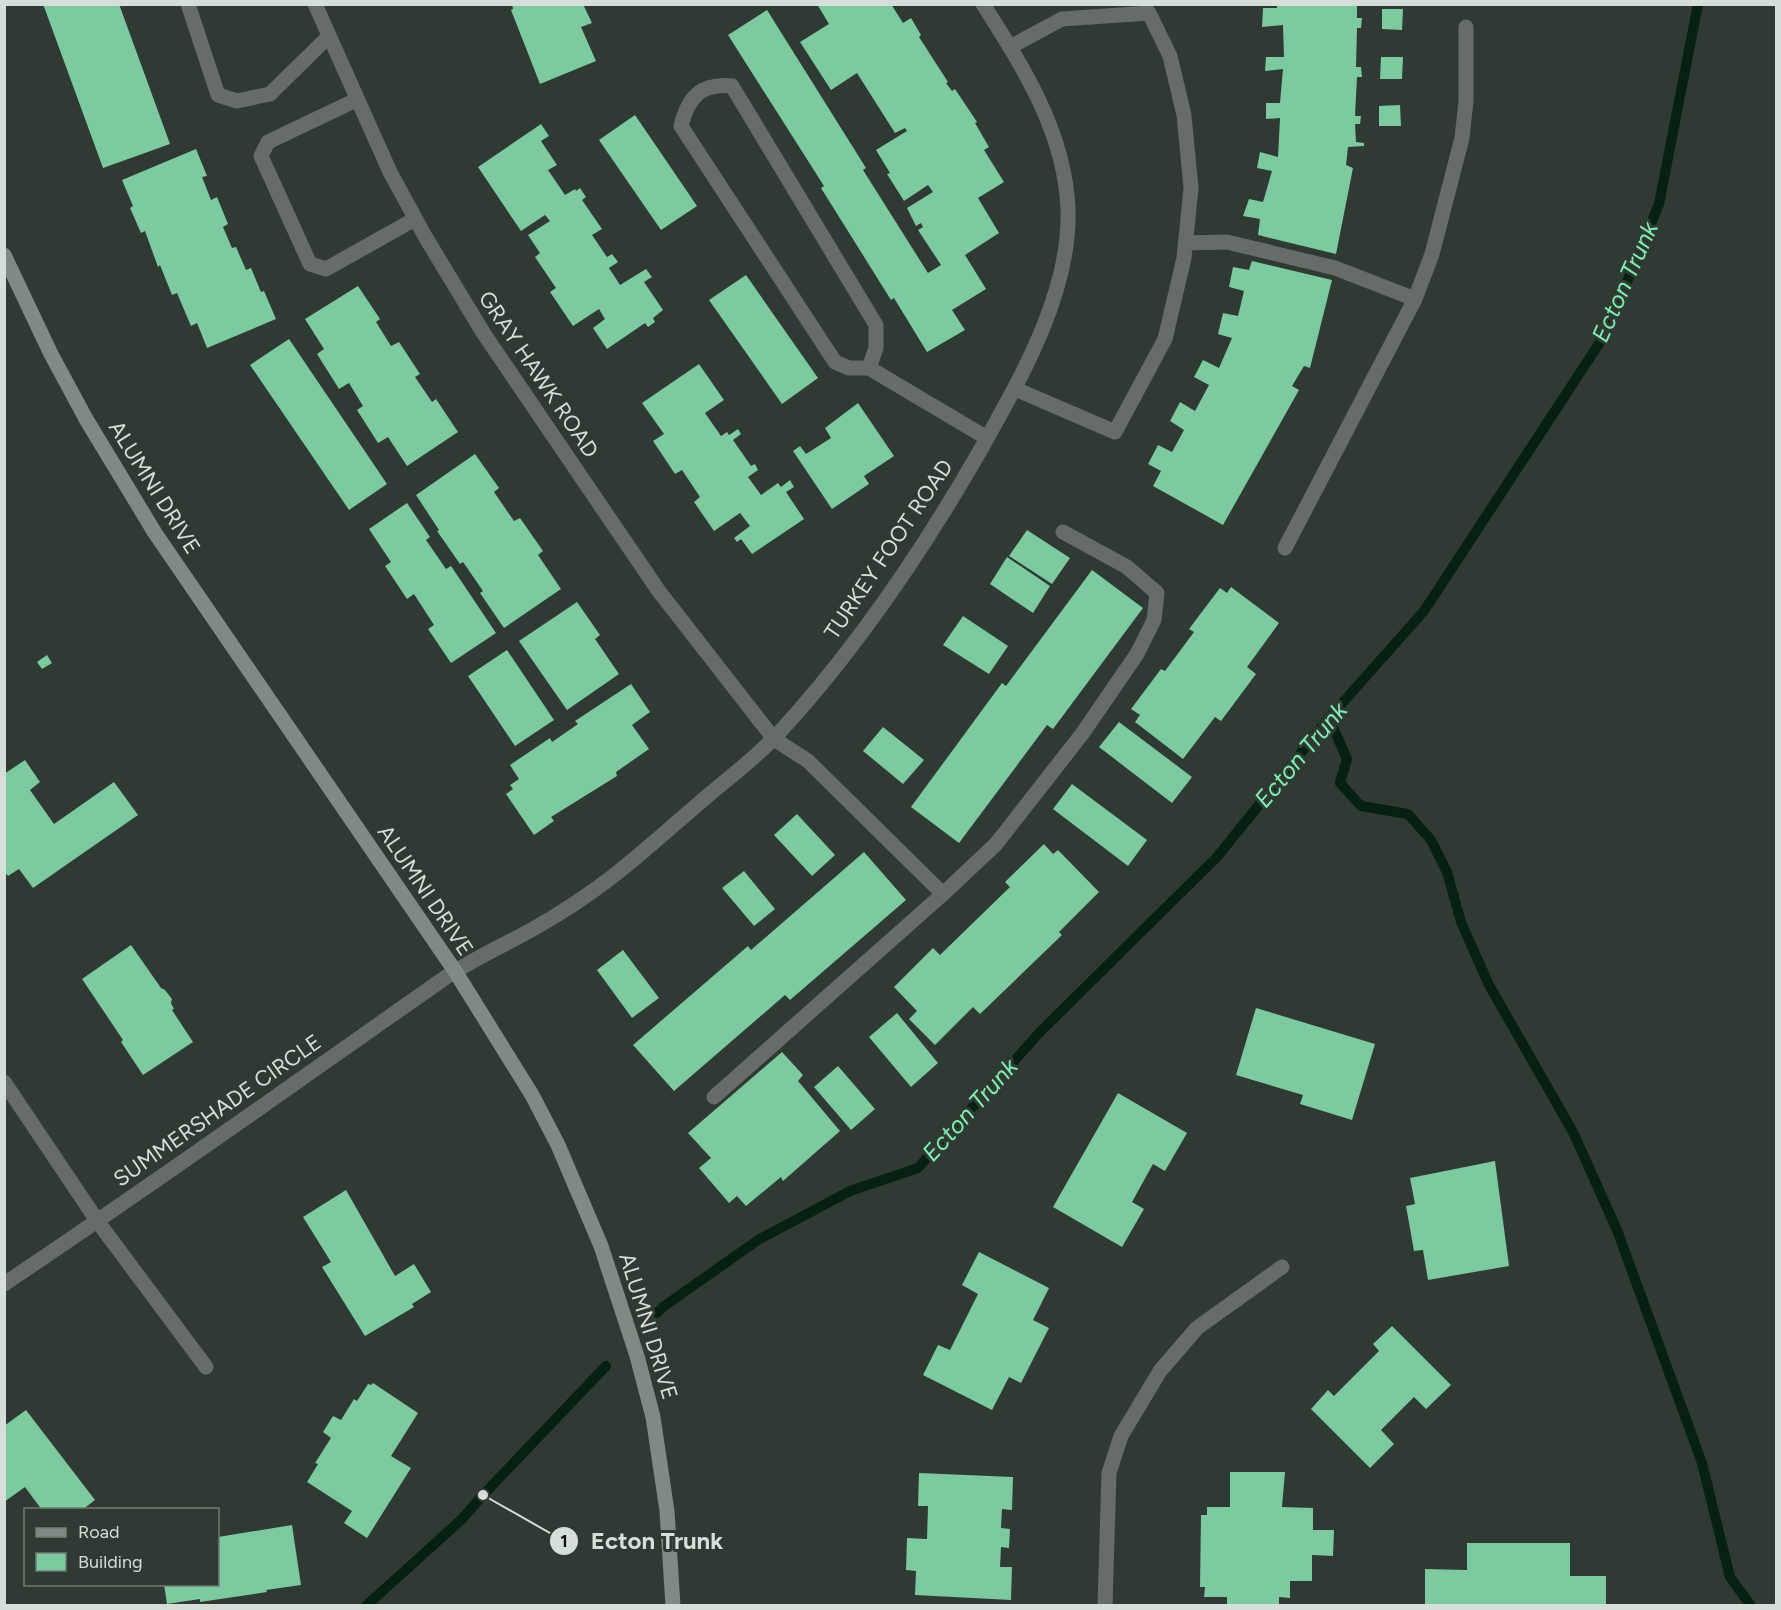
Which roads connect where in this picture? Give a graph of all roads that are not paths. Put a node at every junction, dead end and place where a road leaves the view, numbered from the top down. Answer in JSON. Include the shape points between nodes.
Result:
{"nodes":[{"id":1,"x":188,"y":4,"type":"edge"},
{"id":2,"x":315,"y":4,"type":"edge"},
{"id":3,"x":983,"y":4,"type":"edge"},
{"id":4,"x":1466,"y":27,"type":"dead end"},
{"id":5,"x":328,"y":37,"type":"junction"},
{"id":6,"x":1010,"y":47,"type":"junction"},
{"id":7,"x":356,"y":100,"type":"junction"},
{"id":8,"x":415,"y":219,"type":"junction"},
{"id":9,"x":1186,"y":243,"type":"junction"},
{"id":10,"x":4,"y":255,"type":"edge"},
{"id":11,"x":1415,"y":299,"type":"junction"},
{"id":12,"x":869,"y":368,"type":"junction"},
{"id":13,"x":1015,"y":389,"type":"junction"},
{"id":14,"x":987,"y":438,"type":"junction"},
{"id":15,"x":1063,"y":532,"type":"dead end"},
{"id":16,"x":1285,"y":548,"type":"dead end"},
{"id":17,"x":774,"y":739,"type":"junction"},
{"id":18,"x":943,"y":894,"type":"junction"},
{"id":19,"x":455,"y":971,"type":"junction"},
{"id":20,"x":4,"y":1082,"type":"edge"},
{"id":21,"x":714,"y":1097,"type":"dead end"},
{"id":22,"x":98,"y":1222,"type":"junction"},
{"id":23,"x":1282,"y":1267,"type":"dead end"},
{"id":24,"x":4,"y":1284,"type":"edge"},
{"id":25,"x":206,"y":1366,"type":"dead end"},
{"id":26,"x":673,"y":1605,"type":"edge"},
{"id":27,"x":1105,"y":1605,"type":"edge"}],
"edges":[{"from":1,"to":5,"type":"street","via":[[218,95],[237,101],[270,94]]},
{"from":2,"to":5,"type":"street","name":"GRAY HAWK ROAD"},
{"from":3,"to":6,"type":"street","name":"TURKEY FOOT ROAD"},
{"from":4,"to":11,"type":"street","via":[[1462,138],[1432,254]]},
{"from":5,"to":7,"type":"street","name":"GRAY HAWK ROAD"},
{"from":6,"to":9,"type":"street","via":[[1062,19],[1149,13],[1170,56],[1184,115],[1191,188]]},
{"from":6,"to":13,"type":"street","name":"TURKEY FOOT ROAD","via":[[1045,109],[1062,160],[1068,209],[1065,255],[1054,299]]},
{"from":7,"to":8,"type":"street","name":"GRAY HAWK ROAD"},
{"from":7,"to":8,"type":"street","via":[[268,142],[261,156],[310,264],[326,268]]},
{"from":8,"to":17,"type":"street","name":"GRAY HAWK ROAD","via":[[484,334],[658,590]]},
{"from":9,"to":11,"type":"street","via":[[1227,242],[1324,265]]},
{"from":9,"to":13,"type":"street","via":[[1166,339],[1116,432]]},
{"from":10,"to":19,"type":"main road","name":"ALUMNI DRIVE","via":[[61,373],[155,533]]},
{"from":11,"to":16,"type":"street"},
{"from":12,"to":12,"type":"street","via":[[849,368],[835,362],[681,126],[685,109],[701,91],[716,84],[732,86],[876,325],[876,348]]},
{"from":12,"to":14,"type":"street"},
{"from":13,"to":14,"type":"street","name":"TURKEY FOOT ROAD"},
{"from":14,"to":17,"type":"street","name":"TURKEY FOOT ROAD","via":[[947,510],[893,590],[829,676]]},
{"from":15,"to":18,"type":"street","via":[[1127,567],[1157,593],[1154,620],[1137,654],[1082,734],[996,844]]},
{"from":17,"to":18,"type":"street","name":"GRAY HAWK ROAD","via":[[808,761]]},
{"from":17,"to":19,"type":"street","name":"TURKEY FOOT ROAD","via":[[609,879],[539,926]]},
{"from":18,"to":21,"type":"street"},
{"from":19,"to":22,"type":"street","name":"SUMMERSHADE CIRCLE"},
{"from":19,"to":26,"type":"main road","name":"ALUMNI DRIVE","via":[[532,1095],[601,1246],[653,1417],[667,1511]]},
{"from":20,"to":22,"type":"street"},
{"from":22,"to":24,"type":"street","name":"SUMMERSHADE CIRCLE"},
{"from":22,"to":25,"type":"street"},
{"from":23,"to":27,"type":"street","via":[[1197,1328],[1160,1371],[1121,1436],[1109,1473]]}]}
